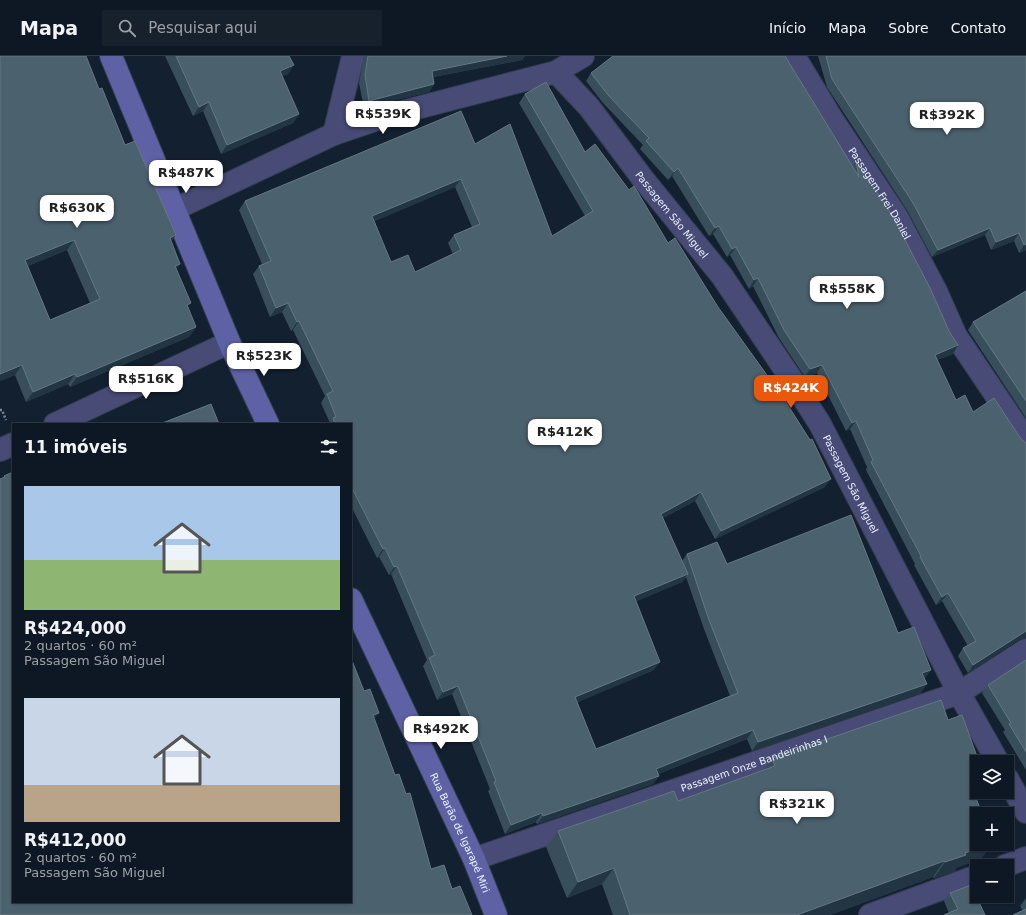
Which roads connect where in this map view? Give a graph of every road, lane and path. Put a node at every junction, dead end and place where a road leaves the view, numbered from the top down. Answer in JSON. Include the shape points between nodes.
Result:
{"nodes":[{"id":1,"x":111,"y":56,"type":"edge"},
{"id":2,"x":353,"y":56,"type":"edge"},
{"id":3,"x":583,"y":56,"type":"edge"},
{"id":4,"x":794,"y":56,"type":"edge"},
{"id":5,"x":556,"y":72,"type":"junction"},
{"id":6,"x":334,"y":134,"type":"junction"},
{"id":7,"x":175,"y":209,"type":"junction"},
{"id":8,"x":230,"y":344,"type":"junction"},
{"id":9,"x":0,"y":410,"type":"edge"},
{"id":10,"x":57,"y":423,"type":"edge"},
{"id":11,"x":268,"y":423,"type":"edge"},
{"id":12,"x":11,"y":435,"type":"edge"},
{"id":13,"x":1026,"y":440,"type":"edge"},
{"id":14,"x":0,"y":450,"type":"edge"},
{"id":15,"x":352,"y":601,"type":"edge"},
{"id":16,"x":1026,"y":650,"type":"edge"},
{"id":17,"x":959,"y":693,"type":"junction"},
{"id":18,"x":994,"y":755,"type":"edge"},
{"id":19,"x":1014,"y":791,"type":"edge"},
{"id":20,"x":1026,"y":812,"type":"edge"},
{"id":21,"x":1026,"y":858,"type":"edge"},
{"id":22,"x":474,"y":859,"type":"junction"},
{"id":23,"x":1014,"y":863,"type":"edge"},
{"id":24,"x":970,"y":879,"type":"edge"},
{"id":25,"x":496,"y":915,"type":"edge"},
{"id":26,"x":870,"y":915,"type":"edge"}],
"edges":[{"from":1,"to":7,"type":"main road"},
{"from":2,"to":6,"type":"street"},
{"from":3,"to":5,"type":"street"},
{"from":4,"to":13,"type":"street","name":"Passagem Frei Daniel","via":[[897,217],[956,336]]},
{"from":5,"to":6,"type":"street","via":[[390,115]]},
{"from":5,"to":17,"type":"street","name":"Passagem São Miguel","via":[[589,106],[643,179],[722,276],[790,377],[824,431]]},
{"from":6,"to":7,"type":"street"},
{"from":7,"to":8,"type":"main road"},
{"from":8,"to":10,"type":"street"},
{"from":8,"to":11,"type":"main road"},
{"from":9,"to":12,"type":"path"},
{"from":12,"to":14,"type":"street"},
{"from":15,"to":22,"type":"main road","name":"Rua Barão de Igarapé Miri"},
{"from":16,"to":17,"type":"street","name":"Passagem Onze Bandeirinhas I"},
{"from":17,"to":18,"type":"street","name":"Passagem São Miguel"},
{"from":17,"to":22,"type":"street","name":"Passagem Onze Bandeirinhas I"},
{"from":19,"to":20,"type":"street"},
{"from":21,"to":23,"type":"street"},
{"from":22,"to":25,"type":"main road","name":"Rua Barão de Igarapé Miri"},
{"from":24,"to":26,"type":"street"}]}
